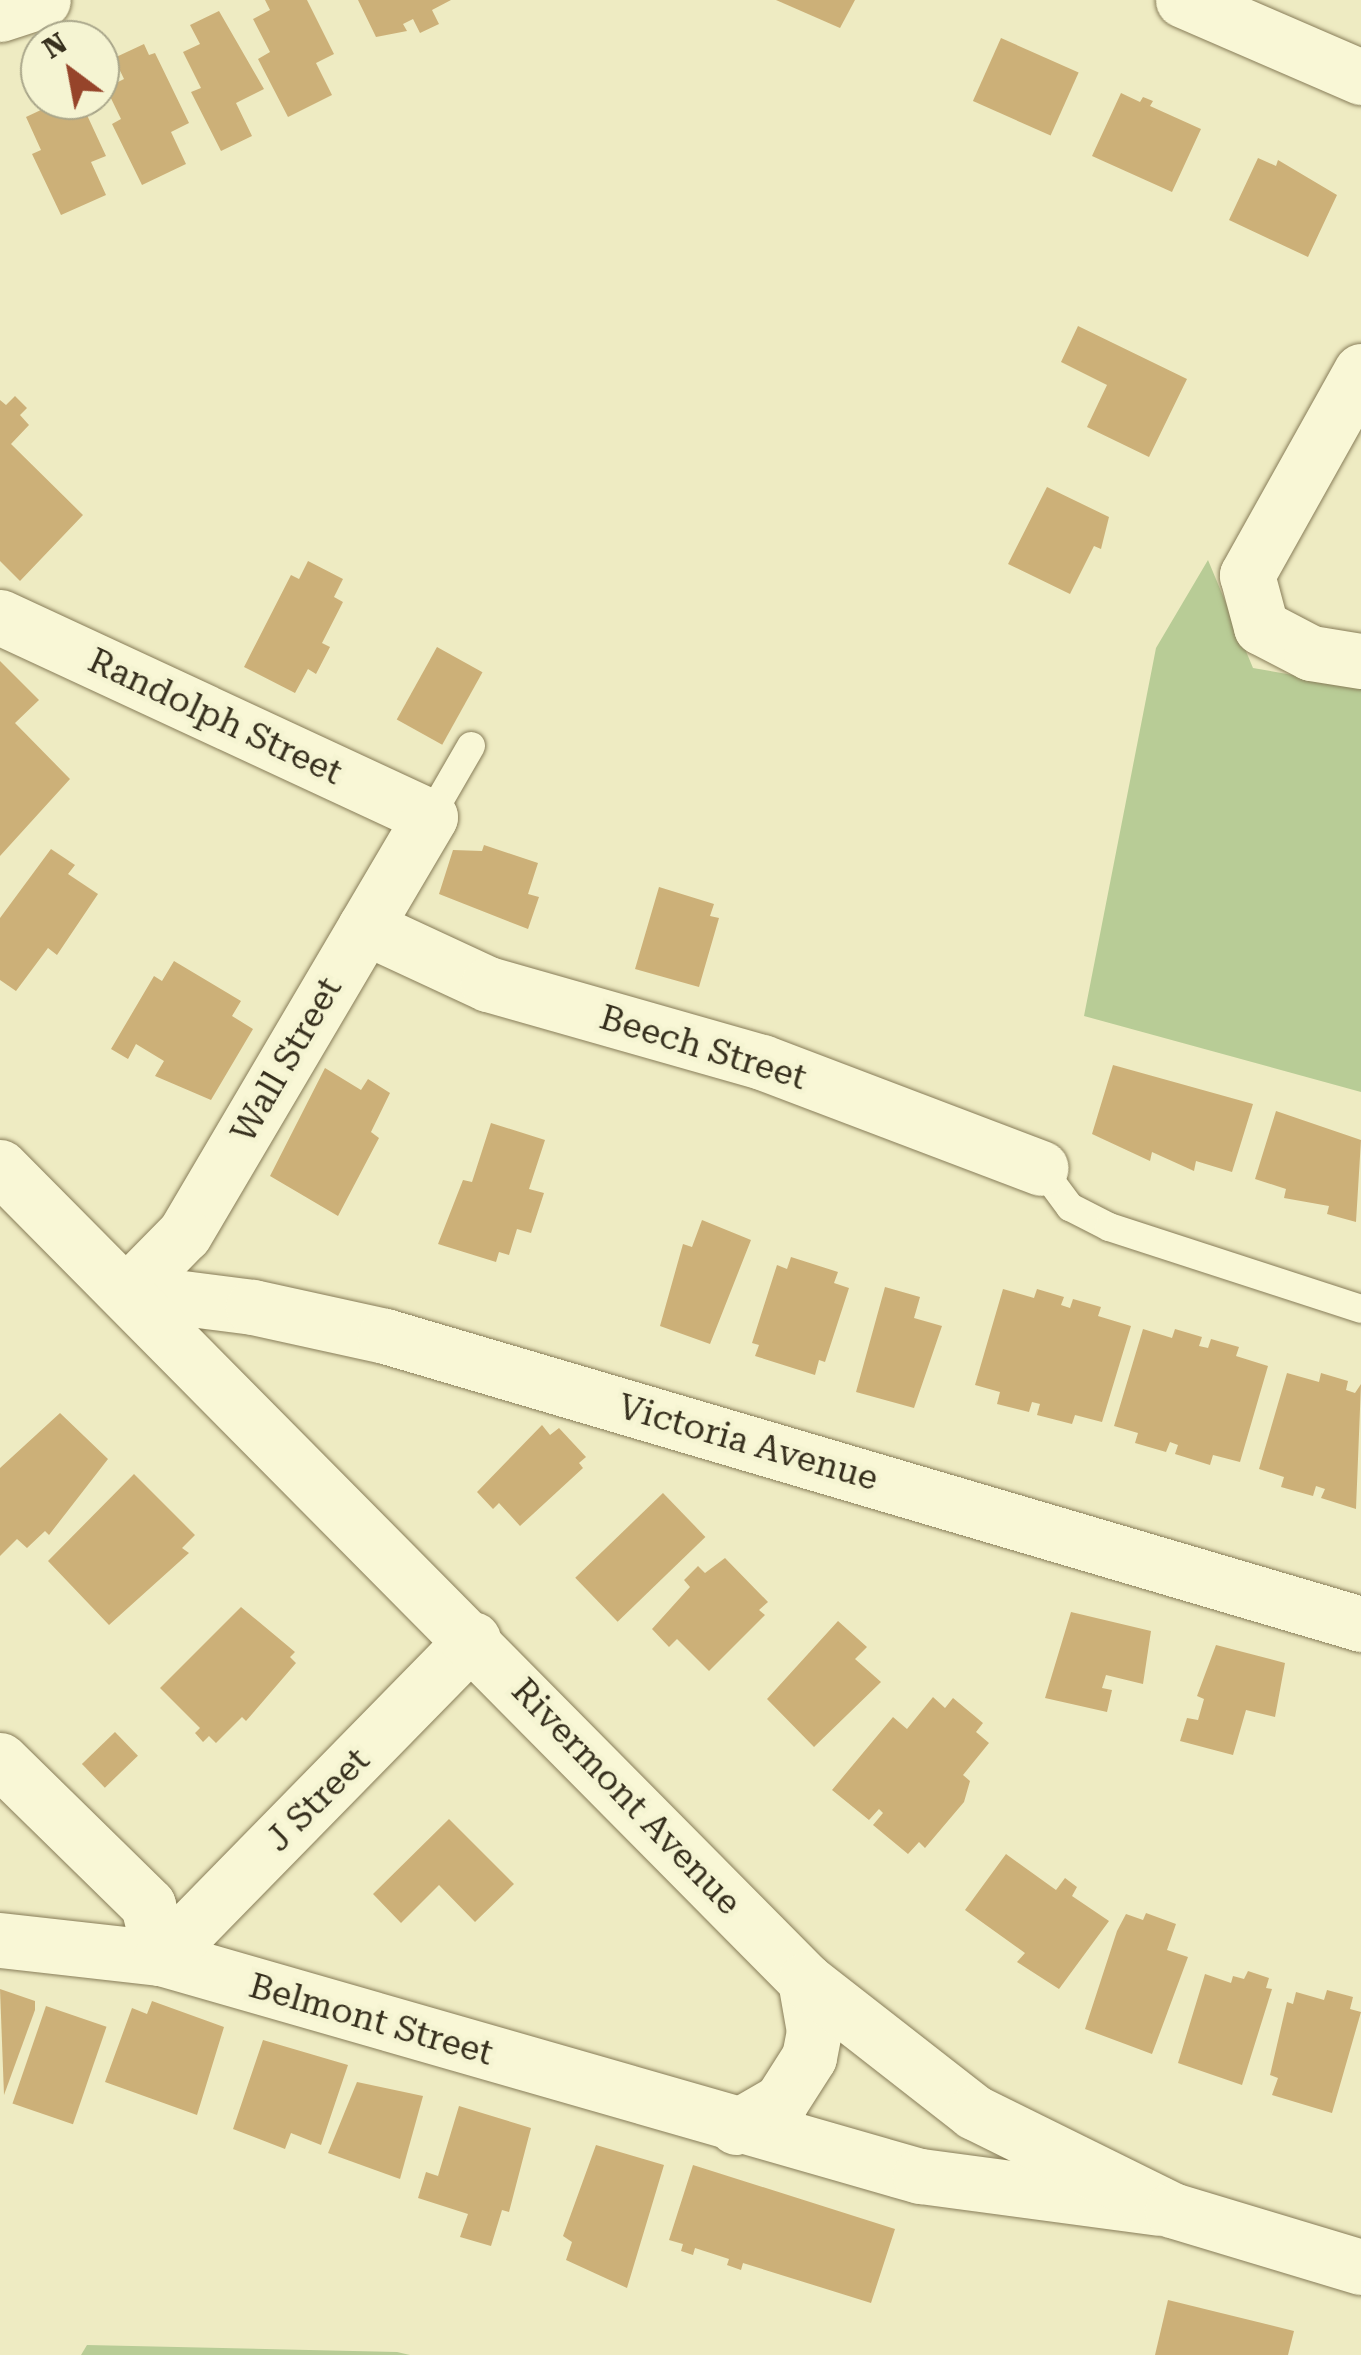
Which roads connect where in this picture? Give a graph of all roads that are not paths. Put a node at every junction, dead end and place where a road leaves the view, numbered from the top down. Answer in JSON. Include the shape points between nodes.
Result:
{"nodes":[{"id":1,"x":43,"y":0,"type":"edge"},
{"id":2,"x":1183,"y":0,"type":"edge"},
{"id":3,"x":0,"y":14,"type":"edge"},
{"id":4,"x":1361,"y":77,"type":"edge"},
{"id":5,"x":1361,"y":371,"type":"edge"},
{"id":6,"x":0,"y":617,"type":"edge"},
{"id":7,"x":1361,"y":661,"type":"edge"},
{"id":8,"x":471,"y":746,"type":"dead end"},
{"id":9,"x":430,"y":817,"type":"junction"},
{"id":10,"x":365,"y":927,"type":"junction"},
{"id":11,"x":0,"y":1167,"type":"edge"},
{"id":12,"x":1041,"y":1168,"type":"joint"},
{"id":13,"x":128,"y":1291,"type":"junction"},
{"id":14,"x":1361,"y":1309,"type":"edge"},
{"id":15,"x":1361,"y":1624,"type":"edge"},
{"id":16,"x":472,"y":1639,"type":"junction"},
{"id":17,"x":0,"y":1760,"type":"edge"},
{"id":18,"x":0,"y":1940,"type":"edge"},
{"id":19,"x":161,"y":1958,"type":"junction"},
{"id":20,"x":805,"y":1980,"type":"junction"},
{"id":21,"x":736,"y":2128,"type":"junction"},
{"id":22,"x":1172,"y":2210,"type":"junction"},
{"id":23,"x":1361,"y":2267,"type":"edge"}],
"edges":[{"from":1,"to":3,"type":"street"},
{"from":2,"to":4,"type":"street"},
{"from":5,"to":7,"type":"street","via":[[1247,575],[1261,626],[1311,653]]},
{"from":6,"to":9,"type":"street","name":"Randolph Street"},
{"from":8,"to":9,"type":"lane"},
{"from":9,"to":10,"type":"street","name":"Wall Street"},
{"from":10,"to":12,"type":"street","name":"Beech Street","via":[[488,984],[762,1062]]},
{"from":10,"to":13,"type":"street","name":"Wall Street","via":[[184,1234]]},
{"from":11,"to":13,"type":"street","name":"Rivermont Avenue"},
{"from":12,"to":14,"type":"lane","via":[[1070,1206],[1108,1227]]},
{"from":13,"to":15,"type":"street","name":"Victoria Avenue","via":[[253,1307],[385,1336]]},
{"from":13,"to":16,"type":"street","name":"Rivermont Avenue"},
{"from":16,"to":19,"type":"street","name":"J Street"},
{"from":16,"to":20,"type":"street","name":"Rivermont Avenue"},
{"from":17,"to":19,"type":"street","via":[[148,1904]]},
{"from":18,"to":19,"type":"street","name":"Belmont Street"},
{"from":19,"to":21,"type":"street","name":"Belmont Street"},
{"from":20,"to":21,"type":"street","via":[[814,2031],[809,2057],[781,2101]]},
{"from":20,"to":22,"type":"street","name":"Rivermont Avenue","via":[[974,2112]]},
{"from":21,"to":22,"type":"street","name":"Belmont Street","via":[[920,2176]]},
{"from":22,"to":23,"type":"street","name":"Rivermont Avenue"}]}
